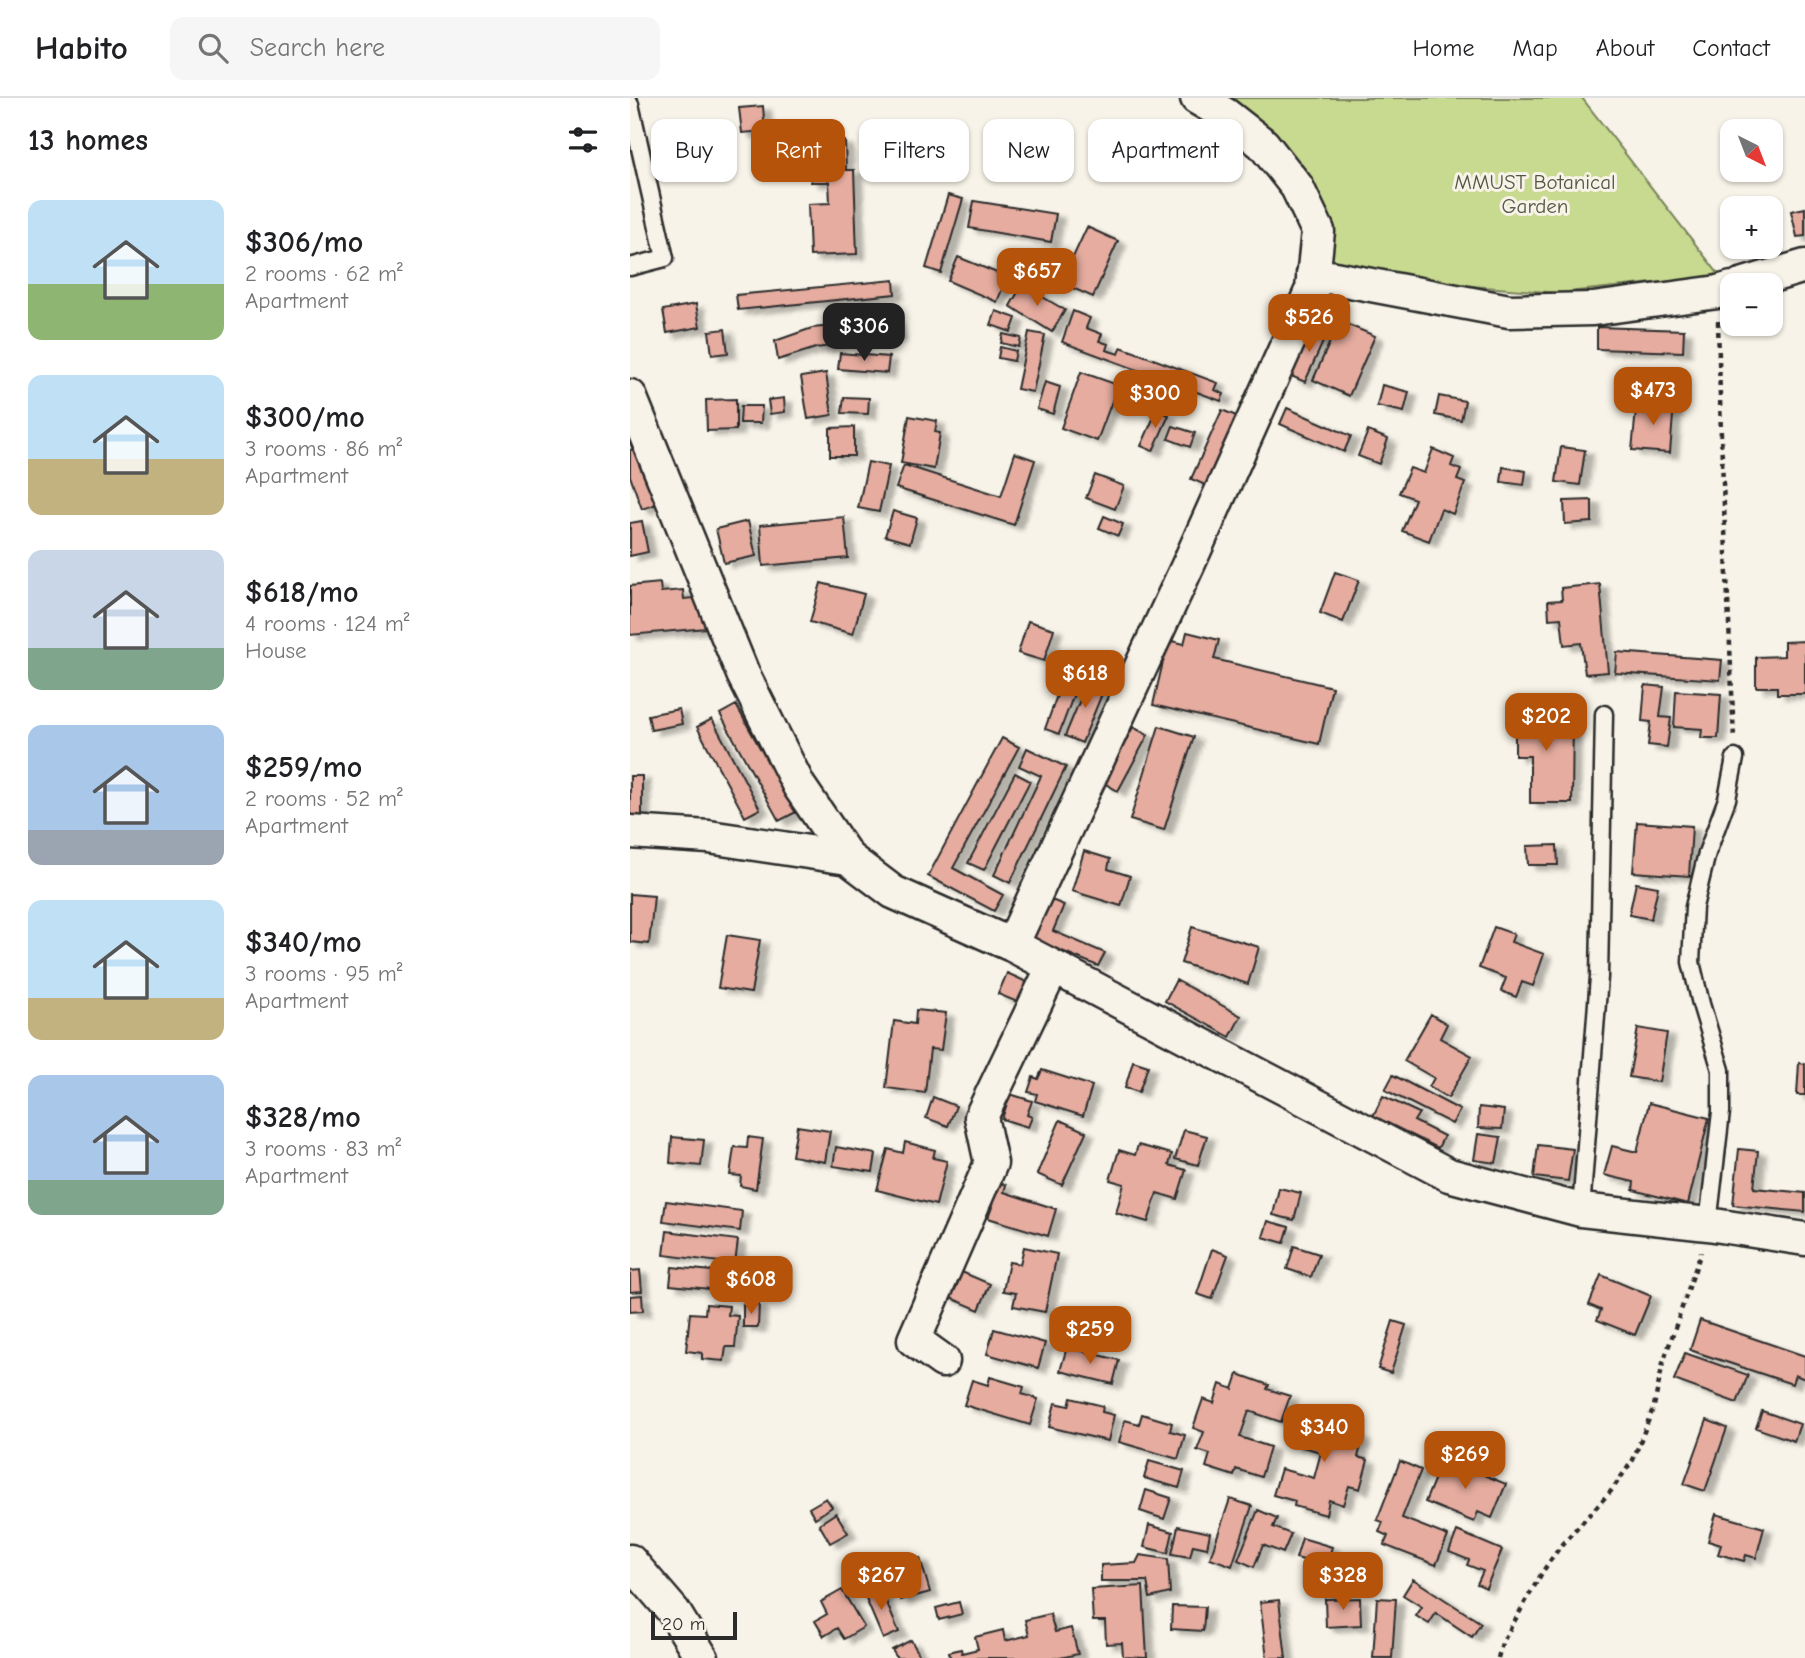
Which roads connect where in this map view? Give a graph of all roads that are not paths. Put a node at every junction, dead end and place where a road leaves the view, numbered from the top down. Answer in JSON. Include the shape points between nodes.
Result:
{"nodes":[{"id":1,"x":1197,"y":98,"type":"edge"},
{"id":2,"x":630,"y":104,"type":"edge"},
{"id":3,"x":1805,"y":266,"type":"edge"},
{"id":4,"x":630,"y":267,"type":"edge"},
{"id":5,"x":1781,"y":273,"type":"edge"},
{"id":6,"x":1313,"y":274,"type":"junction"},
{"id":7,"x":1720,"y":290,"type":"edge"},
{"id":8,"x":630,"y":396,"type":"edge"},
{"id":9,"x":1604,"y":714,"type":"dead end"},
{"id":10,"x":1735,"y":758,"type":"road end"},
{"id":11,"x":630,"y":832,"type":"edge"},
{"id":12,"x":848,"y":858,"type":"junction"},
{"id":13,"x":1012,"y":945,"type":"junction"},
{"id":14,"x":1053,"y":967,"type":"junction"},
{"id":15,"x":1581,"y":1210,"type":"junction"},
{"id":16,"x":1708,"y":1224,"type":"junction"},
{"id":17,"x":1805,"y":1239,"type":"edge"},
{"id":18,"x":943,"y":1361,"type":"dead end"},
{"id":19,"x":630,"y":1561,"type":"edge"},
{"id":20,"x":702,"y":1658,"type":"edge"}],
"edges":[{"from":1,"to":6,"type":"street","via":[[1263,144],[1297,187],[1318,231]]},
{"from":2,"to":4,"type":"lane","via":[[665,258]]},
{"from":3,"to":5,"type":"street"},
{"from":6,"to":7,"type":"street","via":[[1508,311],[1593,309]]},
{"from":6,"to":13,"type":"street","via":[[1312,289],[1273,376]]},
{"from":8,"to":12,"type":"street","via":[[743,674],[799,786]]},
{"from":9,"to":15,"type":"lane","via":[[1599,977]]},
{"from":10,"to":16,"type":"lane","via":[[1694,907],[1691,962],[1721,1070],[1721,1112]]},
{"from":11,"to":12,"type":"street","via":[[709,837]]},
{"from":12,"to":13,"type":"street","via":[[893,892]]},
{"from":13,"to":14,"type":"street"},
{"from":14,"to":15,"type":"street","via":[[1449,1175]]},
{"from":14,"to":18,"type":"street","via":[[981,1117],[991,1163],[914,1340]]},
{"from":15,"to":16,"type":"street"},
{"from":16,"to":17,"type":"street"},
{"from":19,"to":20,"type":"street","via":[[674,1612]]}]}
